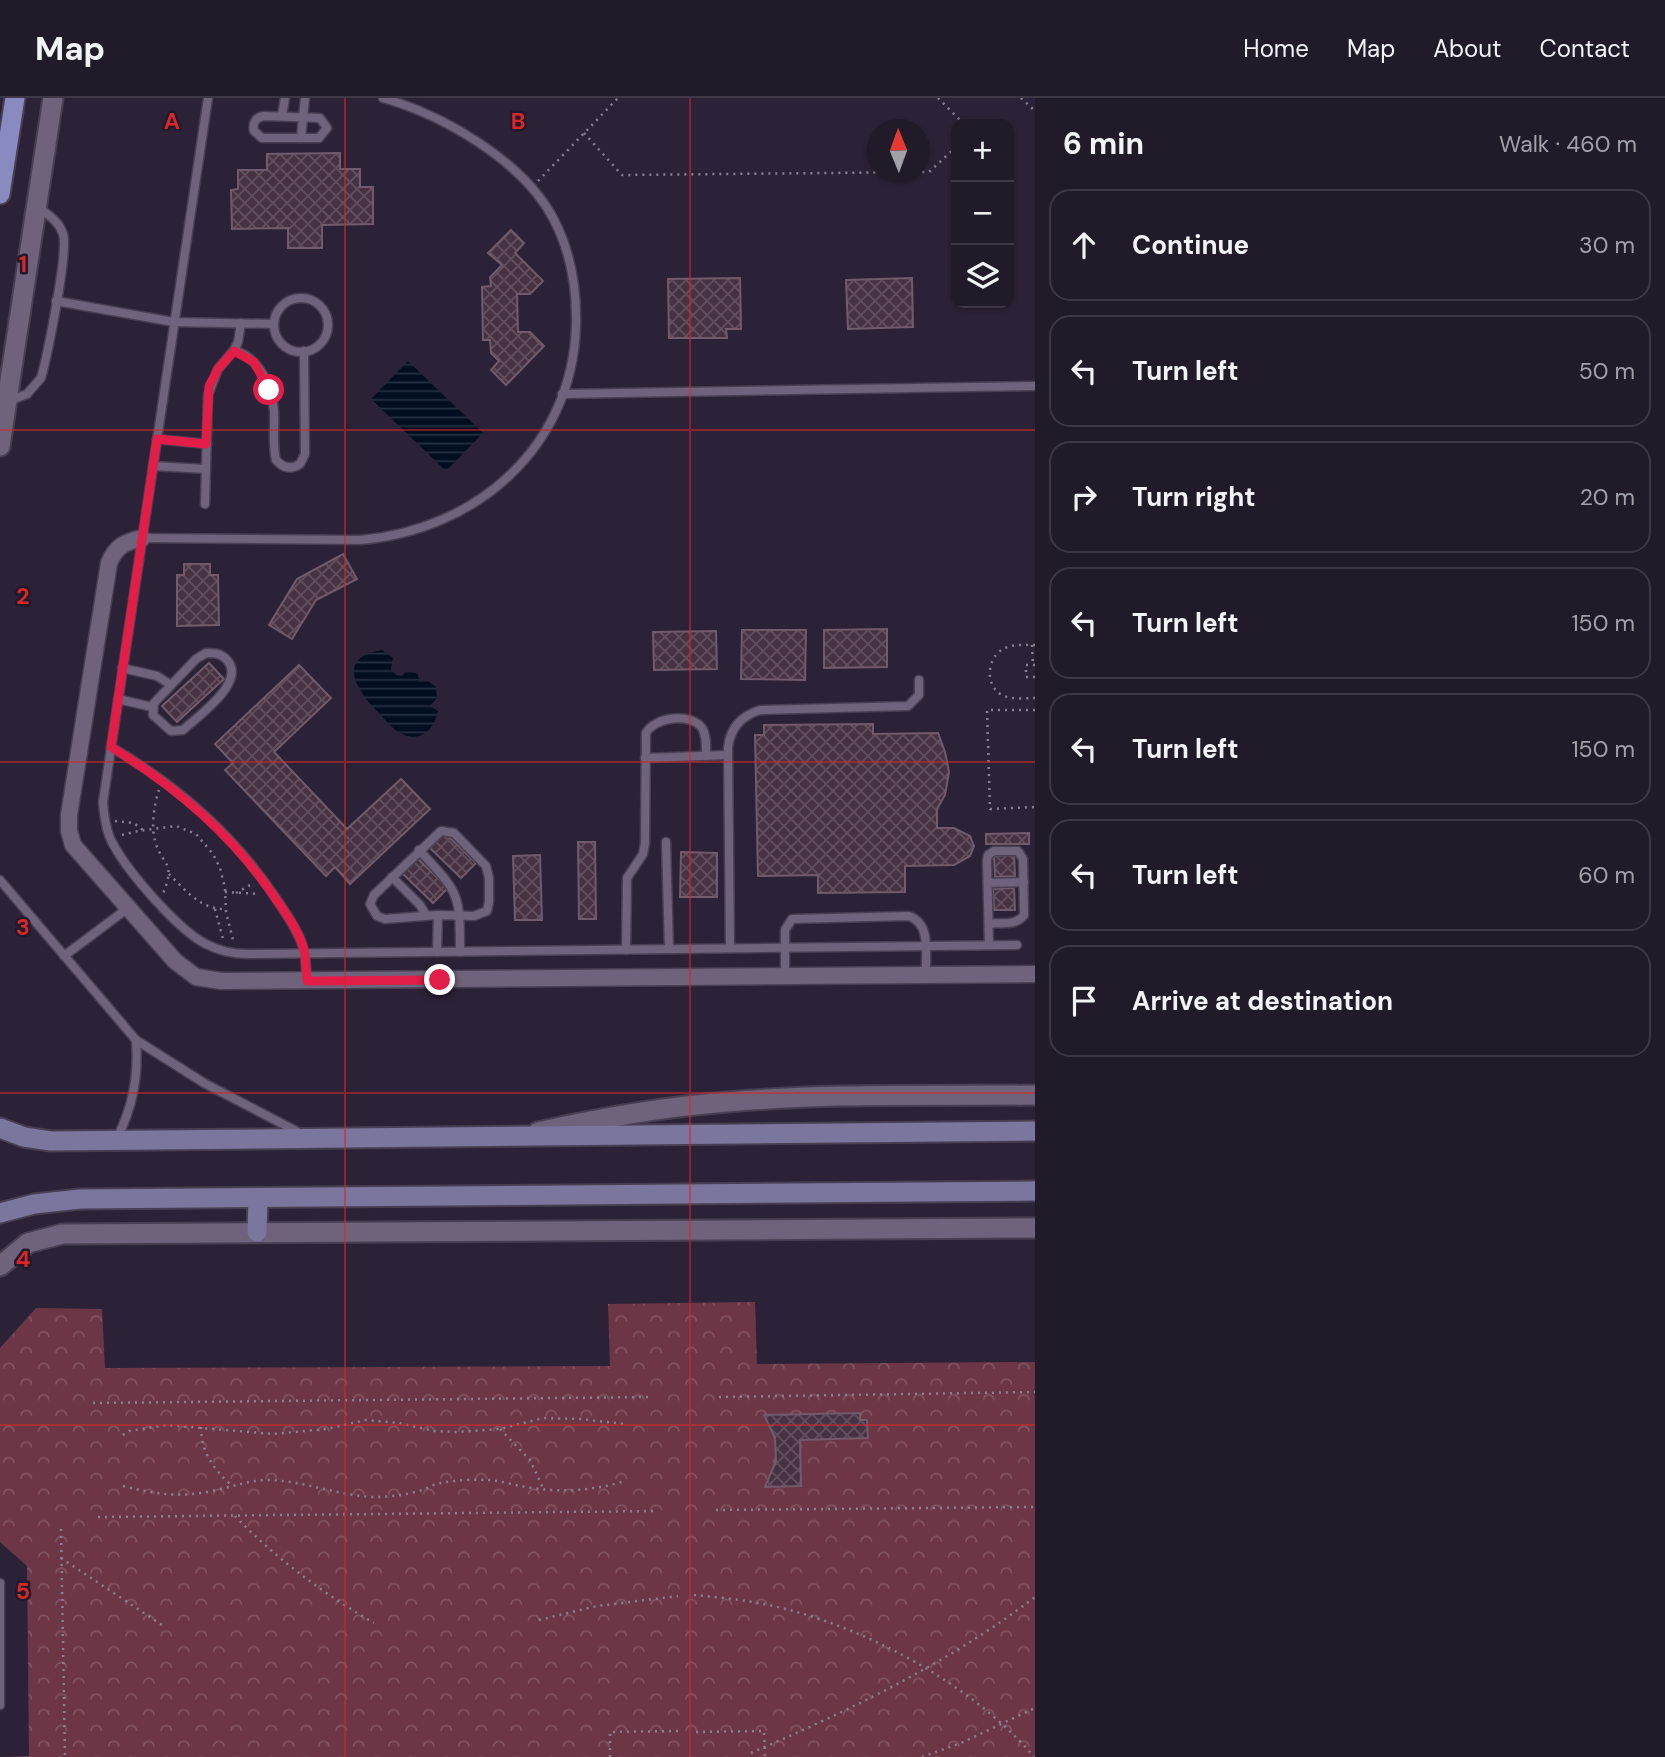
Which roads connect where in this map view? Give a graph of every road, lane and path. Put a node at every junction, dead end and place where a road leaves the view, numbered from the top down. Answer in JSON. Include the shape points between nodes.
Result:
{"nodes":[{"id":1,"x":15,"y":98,"type":"edge"},
{"id":2,"x":53,"y":98,"type":"edge"},
{"id":3,"x":208,"y":98,"type":"edge"},
{"id":4,"x":285,"y":98,"type":"edge"},
{"id":5,"x":305,"y":98,"type":"edge"},
{"id":6,"x":383,"y":98,"type":"edge"},
{"id":7,"x":618,"y":98,"type":"edge"},
{"id":8,"x":938,"y":98,"type":"edge"},
{"id":9,"x":1021,"y":98,"type":"edge"},
{"id":10,"x":1035,"y":111,"type":"edge"},
{"id":11,"x":282,"y":116,"type":"junction"},
{"id":12,"x":302,"y":117,"type":"junction"},
{"id":13,"x":959,"y":119,"type":"edge"},
{"id":14,"x":584,"y":133,"type":"junction"},
{"id":15,"x":301,"y":138,"type":"junction"},
{"id":16,"x":951,"y":152,"type":"edge"},
{"id":17,"x":531,"y":189,"type":"junction"},
{"id":18,"x":0,"y":194,"type":"edge"},
{"id":19,"x":37,"y":206,"type":"junction"},
{"id":20,"x":55,"y":301,"type":"junction"},
{"id":21,"x":174,"y":322,"type":"junction"},
{"id":22,"x":241,"y":323,"type":"junction"},
{"id":23,"x":274,"y":324,"type":"junction"},
{"id":24,"x":234,"y":351,"type":"junction"},
{"id":25,"x":304,"y":351,"type":"junction"},
{"id":26,"x":1035,"y":386,"type":"edge"},
{"id":27,"x":562,"y":394,"type":"junction"},
{"id":28,"x":7,"y":402,"type":"junction"},
{"id":29,"x":157,"y":439,"type":"junction"},
{"id":30,"x":206,"y":444,"type":"junction"},
{"id":31,"x":0,"y":446,"type":"edge"},
{"id":32,"x":153,"y":466,"type":"junction"},
{"id":33,"x":206,"y":469,"type":"junction"},
{"id":34,"x":205,"y":504,"type":"dead end"},
{"id":35,"x":142,"y":538,"type":"junction"},
{"id":36,"x":1033,"y":645,"type":"edge"},
{"id":37,"x":1034,"y":666,"type":"edge"},
{"id":38,"x":122,"y":668,"type":"junction"},
{"id":39,"x":1035,"y":677,"type":"edge"},
{"id":40,"x":919,"y":680,"type":"dead end"},
{"id":41,"x":171,"y":685,"type":"junction"},
{"id":42,"x":1035,"y":698,"type":"edge"},
{"id":43,"x":118,"y":699,"type":"junction"},
{"id":44,"x":152,"y":707,"type":"junction"},
{"id":45,"x":1035,"y":710,"type":"edge"},
{"id":46,"x":111,"y":747,"type":"junction"},
{"id":47,"x":728,"y":755,"type":"junction"},
{"id":48,"x":706,"y":756,"type":"junction"},
{"id":49,"x":645,"y":758,"type":"junction"},
{"id":50,"x":164,"y":781,"type":"junction"},
{"id":51,"x":1035,"y":807,"type":"edge"},
{"id":52,"x":105,"y":821,"type":"junction"},
{"id":53,"x":154,"y":829,"type":"junction"},
{"id":54,"x":143,"y":830,"type":"junction"},
{"id":55,"x":666,"y":842,"type":"dead end"},
{"id":56,"x":112,"y":844,"type":"junction"},
{"id":57,"x":419,"y":850,"type":"junction"},
{"id":58,"x":169,"y":874,"type":"junction"},
{"id":59,"x":392,"y":877,"type":"junction"},
{"id":60,"x":0,"y":880,"type":"edge"},
{"id":61,"x":263,"y":880,"type":"junction"},
{"id":62,"x":988,"y":883,"type":"junction"},
{"id":63,"x":1024,"y":883,"type":"junction"},
{"id":64,"x":225,"y":892,"type":"junction"},
{"id":65,"x":236,"y":892,"type":"junction"},
{"id":66,"x":274,"y":895,"type":"junction"},
{"id":67,"x":159,"y":902,"type":"junction"},
{"id":68,"x":128,"y":908,"type":"junction"},
{"id":69,"x":215,"y":909,"type":"junction"},
{"id":70,"x":226,"y":909,"type":"junction"},
{"id":71,"x":426,"y":915,"type":"junction"},
{"id":72,"x":438,"y":915,"type":"junction"},
{"id":73,"x":460,"y":915,"type":"junction"},
{"id":74,"x":989,"y":923,"type":"junction"},
{"id":75,"x":989,"y":945,"type":"junction"},
{"id":76,"x":1017,"y":945,"type":"dead end"},
{"id":77,"x":925,"y":946,"type":"junction"},
{"id":78,"x":730,"y":948,"type":"junction"},
{"id":79,"x":785,"y":948,"type":"junction"},
{"id":80,"x":669,"y":949,"type":"junction"},
{"id":81,"x":626,"y":950,"type":"junction"},
{"id":82,"x":225,"y":952,"type":"junction"},
{"id":83,"x":437,"y":952,"type":"junction"},
{"id":84,"x":460,"y":952,"type":"junction"},
{"id":85,"x":236,"y":954,"type":"junction"},
{"id":86,"x":305,"y":954,"type":"junction"},
{"id":87,"x":64,"y":956,"type":"junction"},
{"id":88,"x":1035,"y":974,"type":"edge"},
{"id":89,"x":926,"y":975,"type":"junction"},
{"id":90,"x":785,"y":976,"type":"junction"},
{"id":91,"x":307,"y":981,"type":"junction"},
{"id":92,"x":136,"y":1040,"type":"junction"},
{"id":93,"x":1035,"y":1095,"type":"edge"},
{"id":94,"x":0,"y":1128,"type":"edge"},
{"id":95,"x":1035,"y":1131,"type":"edge"},
{"id":96,"x":515,"y":1137,"type":"junction"},
{"id":97,"x":310,"y":1139,"type":"junction"},
{"id":98,"x":116,"y":1140,"type":"junction"},
{"id":99,"x":1035,"y":1191,"type":"edge"},
{"id":100,"x":258,"y":1198,"type":"junction"},
{"id":101,"x":0,"y":1213,"type":"edge"},
{"id":102,"x":1035,"y":1228,"type":"edge"},
{"id":103,"x":257,"y":1232,"type":"junction"},
{"id":104,"x":0,"y":1266,"type":"edge"},
{"id":105,"x":1035,"y":1392,"type":"edge"},
{"id":106,"x":650,"y":1397,"type":"dead end"},
{"id":107,"x":719,"y":1397,"type":"dead end"},
{"id":108,"x":93,"y":1403,"type":"dead end"},
{"id":109,"x":626,"y":1424,"type":"dead end"},
{"id":110,"x":201,"y":1427,"type":"junction"},
{"id":111,"x":500,"y":1429,"type":"junction"},
{"id":112,"x":123,"y":1435,"type":"dead end"},
{"id":113,"x":625,"y":1481,"type":"dead end"},
{"id":114,"x":232,"y":1485,"type":"junction"},
{"id":115,"x":123,"y":1486,"type":"dead end"},
{"id":116,"x":543,"y":1489,"type":"junction"},
{"id":117,"x":1035,"y":1507,"type":"edge"},
{"id":118,"x":716,"y":1510,"type":"dead end"},
{"id":119,"x":655,"y":1511,"type":"dead end"},
{"id":120,"x":235,"y":1516,"type":"junction"},
{"id":121,"x":98,"y":1517,"type":"dead end"},
{"id":122,"x":61,"y":1528,"type":"dead end"},
{"id":123,"x":61,"y":1558,"type":"junction"},
{"id":124,"x":0,"y":1583,"type":"edge"},
{"id":125,"x":694,"y":1595,"type":"dead end"},
{"id":126,"x":678,"y":1596,"type":"dead end"},
{"id":127,"x":1035,"y":1597,"type":"edge"},
{"id":128,"x":539,"y":1620,"type":"dead end"},
{"id":129,"x":374,"y":1623,"type":"dead end"},
{"id":130,"x":165,"y":1627,"type":"dead end"},
{"id":131,"x":925,"y":1668,"type":"junction"},
{"id":132,"x":0,"y":1706,"type":"edge"},
{"id":133,"x":1035,"y":1708,"type":"edge"},
{"id":134,"x":1001,"y":1724,"type":"junction"},
{"id":135,"x":679,"y":1731,"type":"dead end"},
{"id":136,"x":696,"y":1732,"type":"dead end"},
{"id":137,"x":765,"y":1747,"type":"junction"},
{"id":138,"x":751,"y":1753,"type":"dead end"},
{"id":139,"x":65,"y":1757,"type":"edge"},
{"id":140,"x":610,"y":1757,"type":"edge"},
{"id":141,"x":765,"y":1757,"type":"edge"},
{"id":142,"x":922,"y":1757,"type":"edge"},
{"id":143,"x":1034,"y":1757,"type":"edge"}],
"edges":[{"from":1,"to":18,"type":"main road"},
{"from":2,"to":19,"type":"street"},
{"from":3,"to":21,"type":"lane"},
{"from":4,"to":11,"type":"lane"},
{"from":5,"to":12,"type":"lane"},
{"from":6,"to":17,"type":"lane","via":[[461,131],[498,157]]},
{"from":7,"to":14,"type":"path"},
{"from":8,"to":13,"type":"path"},
{"from":9,"to":10,"type":"path"},
{"from":11,"to":12,"type":"lane"},
{"from":11,"to":15,"type":"lane","via":[[258,118],[254,131],[262,138]]},
{"from":12,"to":15,"type":"lane"},
{"from":12,"to":15,"type":"lane","via":[[320,118],[327,128],[320,138]]},
{"from":14,"to":16,"type":"path","via":[[622,175],[929,172]]},
{"from":14,"to":17,"type":"path"},
{"from":17,"to":27,"type":"lane","via":[[552,216],[572,274],[575,334]]},
{"from":19,"to":20,"type":"lane","via":[[54,219],[65,239]]},
{"from":19,"to":28,"type":"street"},
{"from":20,"to":21,"type":"lane"},
{"from":20,"to":28,"type":"lane","via":[[41,378],[27,394]]},
{"from":21,"to":22,"type":"lane"},
{"from":21,"to":29,"type":"lane"},
{"from":22,"to":23,"type":"lane"},
{"from":22,"to":24,"type":"lane"},
{"from":23,"to":25,"type":"lane","via":[[282,345]]},
{"from":23,"to":25,"type":"lane","via":[[278,310],[290,300],[305,298],[319,305],[327,318],[326,333],[318,345]]},
{"from":24,"to":25,"type":"lane","via":[[254,362],[265,379],[274,408],[276,460],[290,468],[300,464],[304,454]]},
{"from":24,"to":30,"type":"lane","via":[[209,386]]},
{"from":26,"to":27,"type":"lane"},
{"from":27,"to":35,"type":"lane","via":[[540,439],[507,478],[466,509],[420,530],[360,540]]},
{"from":28,"to":31,"type":"street"},
{"from":29,"to":30,"type":"lane"},
{"from":29,"to":32,"type":"lane"},
{"from":30,"to":33,"type":"lane"},
{"from":32,"to":33,"type":"lane"},
{"from":32,"to":35,"type":"lane"},
{"from":33,"to":34,"type":"lane"},
{"from":35,"to":38,"type":"lane"},
{"from":35,"to":68,"type":"street","via":[[118,547],[109,562],[69,815],[73,845]]},
{"from":36,"to":37,"type":"path"},
{"from":36,"to":42,"type":"path","via":[[1003,649],[993,658],[990,672],[1001,695]]},
{"from":37,"to":39,"type":"path","via":[[1026,665],[1026,677]]},
{"from":38,"to":41,"type":"lane","via":[[157,676]]},
{"from":38,"to":43,"type":"lane"},
{"from":40,"to":47,"type":"lane","via":[[916,700],[902,708],[753,712],[735,726]]},
{"from":41,"to":44,"type":"lane"},
{"from":41,"to":44,"type":"lane","via":[[206,653],[223,657],[231,666],[227,688],[180,732],[170,731],[156,719]]},
{"from":43,"to":44,"type":"lane"},
{"from":43,"to":46,"type":"lane"},
{"from":45,"to":51,"type":"path","via":[[987,710],[990,808]]},
{"from":46,"to":50,"type":"lane"},
{"from":46,"to":52,"type":"lane"},
{"from":47,"to":48,"type":"lane"},
{"from":47,"to":78,"type":"lane"},
{"from":48,"to":49,"type":"lane"},
{"from":48,"to":49,"type":"lane","via":[[705,734],[697,724],[664,720],[646,733]]},
{"from":49,"to":81,"type":"lane","via":[[645,843],[627,878]]},
{"from":50,"to":53,"type":"path","via":[[155,803]]},
{"from":50,"to":61,"type":"lane","via":[[217,827]]},
{"from":52,"to":54,"type":"path","via":[[130,822]]},
{"from":52,"to":56,"type":"lane"},
{"from":53,"to":54,"type":"path"},
{"from":53,"to":58,"type":"path"},
{"from":53,"to":64,"type":"path","via":[[176,826],[196,834],[217,861]]},
{"from":54,"to":56,"type":"path","via":[[123,834]]},
{"from":55,"to":80,"type":"lane"},
{"from":56,"to":67,"type":"lane"},
{"from":57,"to":59,"type":"lane"},
{"from":57,"to":73,"type":"lane","via":[[454,890]]},
{"from":57,"to":73,"type":"lane","via":[[436,833],[450,831],[485,866],[487,911],[479,916]]},
{"from":58,"to":67,"type":"path"},
{"from":58,"to":69,"type":"path","via":[[187,893]]},
{"from":59,"to":71,"type":"lane"},
{"from":59,"to":71,"type":"lane","via":[[373,895],[373,913],[385,919]]},
{"from":60,"to":87,"type":"lane"},
{"from":61,"to":65,"type":"path"},
{"from":61,"to":66,"type":"lane"},
{"from":62,"to":63,"type":"lane"},
{"from":62,"to":63,"type":"lane","via":[[989,853],[1016,850],[1021,854]]},
{"from":62,"to":74,"type":"lane"},
{"from":63,"to":74,"type":"lane","via":[[1023,918],[1014,923]]},
{"from":64,"to":65,"type":"path"},
{"from":64,"to":70,"type":"path"},
{"from":65,"to":66,"type":"path"},
{"from":66,"to":86,"type":"lane"},
{"from":67,"to":82,"type":"lane","via":[[195,938]]},
{"from":68,"to":87,"type":"lane"},
{"from":68,"to":91,"type":"street","via":[[175,961],[196,977]]},
{"from":69,"to":70,"type":"path"},
{"from":69,"to":82,"type":"path"},
{"from":70,"to":85,"type":"path"},
{"from":71,"to":72,"type":"lane"},
{"from":72,"to":73,"type":"lane"},
{"from":72,"to":83,"type":"lane"},
{"from":73,"to":84,"type":"lane"},
{"from":74,"to":75,"type":"lane"},
{"from":75,"to":76,"type":"lane"},
{"from":75,"to":77,"type":"lane"},
{"from":77,"to":79,"type":"lane"},
{"from":77,"to":79,"type":"lane","via":[[923,927],[909,916],[796,917],[786,925]]},
{"from":77,"to":89,"type":"lane"},
{"from":78,"to":79,"type":"lane"},
{"from":78,"to":80,"type":"lane"},
{"from":79,"to":90,"type":"lane"},
{"from":80,"to":81,"type":"lane"},
{"from":81,"to":84,"type":"lane"},
{"from":82,"to":85,"type":"lane"},
{"from":83,"to":84,"type":"lane"},
{"from":83,"to":86,"type":"lane"},
{"from":85,"to":86,"type":"lane"},
{"from":86,"to":91,"type":"lane"},
{"from":87,"to":92,"type":"lane"},
{"from":88,"to":89,"type":"street"},
{"from":89,"to":90,"type":"street"},
{"from":90,"to":91,"type":"street"},
{"from":92,"to":97,"type":"lane","via":[[216,1090]]},
{"from":92,"to":98,"type":"lane","via":[[133,1099]]},
{"from":93,"to":96,"type":"street","via":[[726,1102],[620,1115]]},
{"from":94,"to":98,"type":"main road","via":[[37,1139]]},
{"from":95,"to":96,"type":"main road"},
{"from":96,"to":97,"type":"main road"},
{"from":97,"to":98,"type":"main road"},
{"from":99,"to":100,"type":"main road"},
{"from":100,"to":101,"type":"main road","via":[[57,1200]]},
{"from":100,"to":103,"type":"main road"},
{"from":102,"to":103,"type":"street"},
{"from":103,"to":104,"type":"street","via":[[62,1234],[28,1243]]},
{"from":105,"to":107,"type":"path"},
{"from":106,"to":108,"type":"path"},
{"from":109,"to":111,"type":"path","via":[[543,1418]]},
{"from":110,"to":111,"type":"path","via":[[273,1434],[366,1420],[434,1431]]},
{"from":110,"to":112,"type":"path","via":[[158,1426]]},
{"from":110,"to":114,"type":"path","via":[[207,1457]]},
{"from":111,"to":116,"type":"path","via":[[530,1460]]},
{"from":113,"to":116,"type":"path","via":[[598,1489]]},
{"from":114,"to":115,"type":"path","via":[[178,1496]]},
{"from":114,"to":116,"type":"path","via":[[269,1480],[371,1497],[465,1480]]},
{"from":117,"to":118,"type":"path"},
{"from":119,"to":120,"type":"path"},
{"from":120,"to":121,"type":"path"},
{"from":120,"to":129,"type":"path","via":[[302,1574]]},
{"from":122,"to":123,"type":"path"},
{"from":123,"to":130,"type":"path"},
{"from":123,"to":139,"type":"path"},
{"from":124,"to":132,"type":"lane"},
{"from":125,"to":131,"type":"path","via":[[759,1603],[808,1616],[867,1637]]},
{"from":126,"to":128,"type":"path","via":[[597,1606]]},
{"from":127,"to":131,"type":"path"},
{"from":131,"to":134,"type":"path"},
{"from":131,"to":137,"type":"path","via":[[856,1706]]},
{"from":133,"to":134,"type":"path"},
{"from":134,"to":142,"type":"path"},
{"from":134,"to":143,"type":"path"},
{"from":135,"to":140,"type":"path","via":[[610,1732]]},
{"from":136,"to":137,"type":"path","via":[[764,1731]]},
{"from":137,"to":138,"type":"path"},
{"from":137,"to":141,"type":"path"}]}
